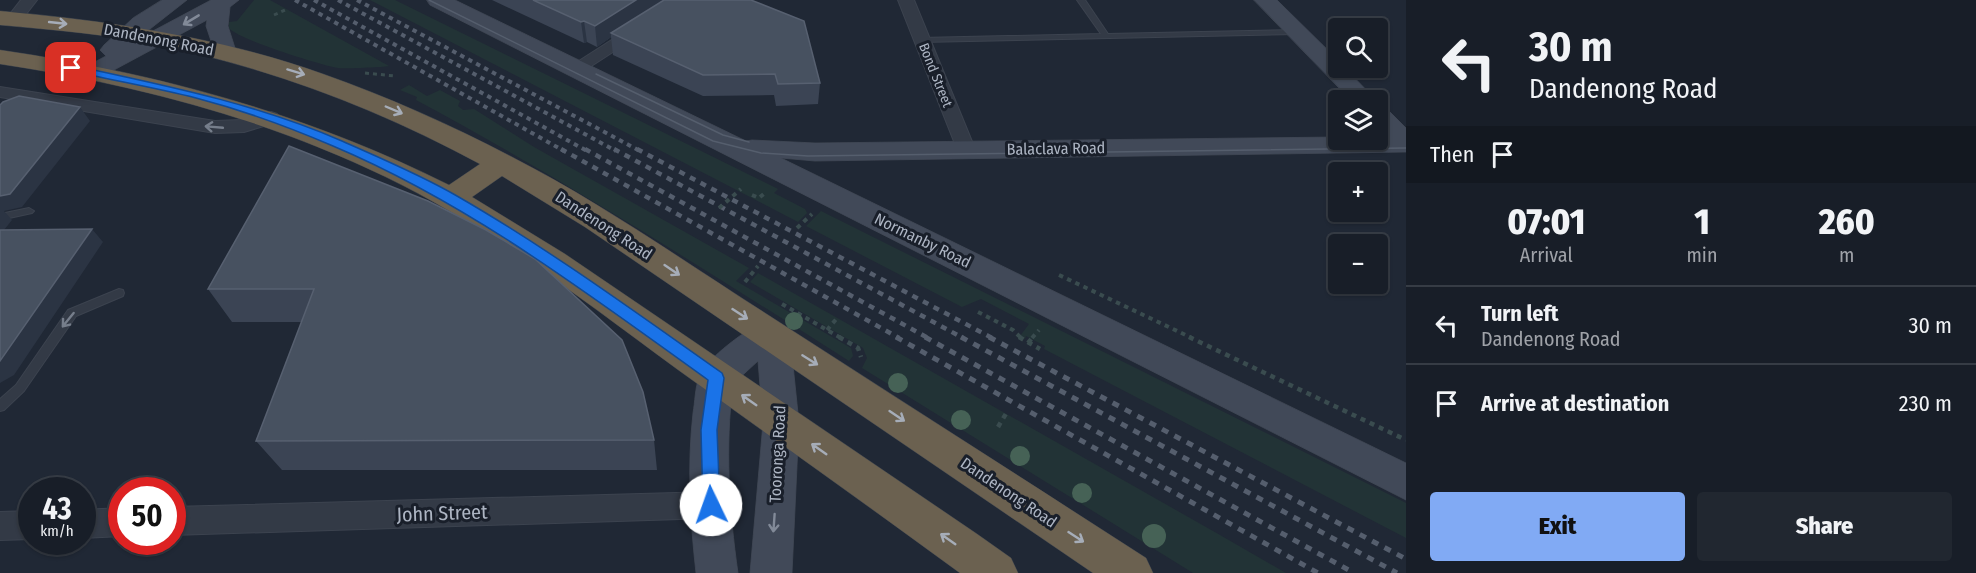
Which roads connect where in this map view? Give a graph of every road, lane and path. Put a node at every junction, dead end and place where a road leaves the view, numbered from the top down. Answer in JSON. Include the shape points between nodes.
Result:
{"nodes":[{"id":1,"x":30,"y":0,"type":"edge"},
{"id":2,"x":176,"y":0,"type":"edge"},
{"id":3,"x":438,"y":0,"type":"edge"},
{"id":4,"x":685,"y":0,"type":"edge"},
{"id":5,"x":906,"y":0,"type":"edge"},
{"id":6,"x":1081,"y":0,"type":"edge"},
{"id":7,"x":1265,"y":0,"type":"edge"},
{"id":8,"x":224,"y":2,"type":"edge"},
{"id":9,"x":285,"y":10,"type":"dead end"},
{"id":10,"x":274,"y":15,"type":"dead end"},
{"id":11,"x":7,"y":18,"type":"edge"},
{"id":12,"x":132,"y":32,"type":"junction"},
{"id":13,"x":1298,"y":32,"type":"junction"},
{"id":14,"x":1106,"y":36,"type":"junction"},
{"id":15,"x":161,"y":37,"type":"junction"},
{"id":16,"x":921,"y":40,"type":"junction"},
{"id":17,"x":224,"y":51,"type":"junction"},
{"id":18,"x":0,"y":57,"type":"edge"},
{"id":19,"x":576,"y":68,"type":"junction"},
{"id":20,"x":91,"y":72,"type":"junction"},
{"id":21,"x":360,"y":73,"type":"dead end"},
{"id":22,"x":396,"y":76,"type":"dead end"},
{"id":23,"x":1355,"y":90,"type":"edge"},
{"id":24,"x":3,"y":96,"type":"edge"},
{"id":25,"x":271,"y":118,"type":"junction"},
{"id":26,"x":1388,"y":125,"type":"edge"},
{"id":27,"x":709,"y":134,"type":"junction"},
{"id":28,"x":1406,"y":144,"type":"edge"},
{"id":29,"x":966,"y":149,"type":"junction"},
{"id":30,"x":502,"y":164,"type":"junction"},
{"id":31,"x":741,"y":189,"type":"dead end"},
{"id":32,"x":752,"y":195,"type":"dead end"},
{"id":33,"x":761,"y":196,"type":"dead end"},
{"id":34,"x":451,"y":198,"type":"junction"},
{"id":35,"x":719,"y":208,"type":"dead end"},
{"id":36,"x":29,"y":211,"type":"dead end"},
{"id":37,"x":0,"y":216,"type":"edge"},
{"id":38,"x":758,"y":266,"type":"dead end"},
{"id":39,"x":1055,"y":273,"type":"dead end"},
{"id":40,"x":753,"y":287,"type":"dead end"},
{"id":41,"x":119,"y":293,"type":"dead end"},
{"id":42,"x":978,"y":312,"type":"dead end"},
{"id":43,"x":838,"y":317,"type":"dead end"},
{"id":44,"x":774,"y":324,"type":"junction"},
{"id":45,"x":1041,"y":326,"type":"dead end"},
{"id":46,"x":827,"y":330,"type":"junction"},
{"id":47,"x":1030,"y":341,"type":"junction"},
{"id":48,"x":1040,"y":349,"type":"dead end"},
{"id":49,"x":861,"y":361,"type":"dead end"},
{"id":50,"x":716,"y":378,"type":"junction"},
{"id":51,"x":0,"y":406,"type":"edge"},
{"id":52,"x":1007,"y":412,"type":"dead end"},
{"id":53,"x":781,"y":423,"type":"junction"},
{"id":54,"x":998,"y":428,"type":"dead end"},
{"id":55,"x":1406,"y":440,"type":"edge"},
{"id":56,"x":1406,"y":482,"type":"edge"},
{"id":57,"x":711,"y":505,"type":"junction"},
{"id":58,"x":186,"y":521,"type":"edge"},
{"id":59,"x":18,"y":525,"type":"edge"},
{"id":60,"x":0,"y":526,"type":"edge"},
{"id":61,"x":717,"y":573,"type":"edge"},
{"id":62,"x":771,"y":573,"type":"edge"},
{"id":63,"x":996,"y":573,"type":"edge"},
{"id":64,"x":1131,"y":573,"type":"edge"}],
"edges":[{"from":1,"to":11,"type":"street","name":"Dandenong Road"},
{"from":2,"to":12,"type":"main road"},
{"from":3,"to":19,"type":"main road","name":"Normanby Road"},
{"from":4,"to":19,"type":"street"},
{"from":5,"to":16,"type":"street","name":"Bond Street"},
{"from":6,"to":14,"type":"lane"},
{"from":7,"to":13,"type":"main road"},
{"from":8,"to":15,"type":"main road","one_way":true},
{"from":8,"to":17,"type":"main road","via":[[217,26]]},
{"from":9,"to":10,"type":"path"},
{"from":11,"to":12,"type":"highway","name":"Dandenong Road","one_way":true},
{"from":12,"to":15,"type":"highway","name":"Dandenong Road"},
{"from":12,"to":20,"type":"main road"},
{"from":13,"to":14,"type":"lane"},
{"from":13,"to":23,"type":"main road"},
{"from":14,"to":16,"type":"lane"},
{"from":15,"to":17,"type":"highway","name":"Dandenong Road"},
{"from":15,"to":20,"type":"main road"},
{"from":16,"to":29,"type":"street","name":"Bond Street"},
{"from":17,"to":30,"type":"highway","name":"Dandenong Road","one_way":true,"via":[[340,88]]},
{"from":18,"to":20,"type":"highway"},
{"from":19,"to":27,"type":"main road","name":"Normanby Road"},
{"from":20,"to":25,"type":"highway","via":[[179,90]]},
{"from":21,"to":22,"type":"path"},
{"from":25,"to":24,"type":"street","one_way":true,"via":[[244,126],[215,127]]},
{"from":25,"to":34,"type":"highway","via":[[337,143]]},
{"from":26,"to":28,"type":"main road"},
{"from":27,"to":29,"type":"main road","name":"Balaclava Road","via":[[734,144],[777,151]]},
{"from":27,"to":56,"type":"main road","name":"Normanby Road"},
{"from":28,"to":29,"type":"main road","name":"Balaclava Road"},
{"from":30,"to":34,"type":"highway"},
{"from":30,"to":44,"type":"highway","name":"Dandenong Road","one_way":true},
{"from":31,"to":35,"type":"path","bridge":true},
{"from":32,"to":33,"type":"path"},
{"from":34,"to":50,"type":"highway","via":[[551,260]]},
{"from":36,"to":37,"type":"lane"},
{"from":38,"to":40,"type":"path","via":[[743,281]]},
{"from":39,"to":55,"type":"path"},
{"from":41,"to":51,"type":"lane","one_way":true,"via":[[72,313],[20,388]]},
{"from":42,"to":47,"type":"path"},
{"from":43,"to":46,"type":"path"},
{"from":44,"to":46,"type":"path"},
{"from":44,"to":50,"type":"main road"},
{"from":44,"to":53,"type":"main road","name":"Tooronga Road"},
{"from":44,"to":64,"type":"highway","name":"Dandenong Road","one_way":true},
{"from":45,"to":47,"type":"path"},
{"from":46,"to":49,"type":"path","via":[[858,348]]},
{"from":47,"to":48,"type":"path"},
{"from":53,"to":50,"type":"highway","one_way":true},
{"from":50,"to":57,"type":"main road","via":[[709,430]]},
{"from":52,"to":54,"type":"path"},
{"from":53,"to":62,"type":"main road","name":"Tooronga Road","one_way":true},
{"from":63,"to":53,"type":"highway","one_way":true},
{"from":57,"to":58,"type":"street","name":"John Street"},
{"from":57,"to":61,"type":"main road"},
{"from":59,"to":60,"type":"street"}]}
